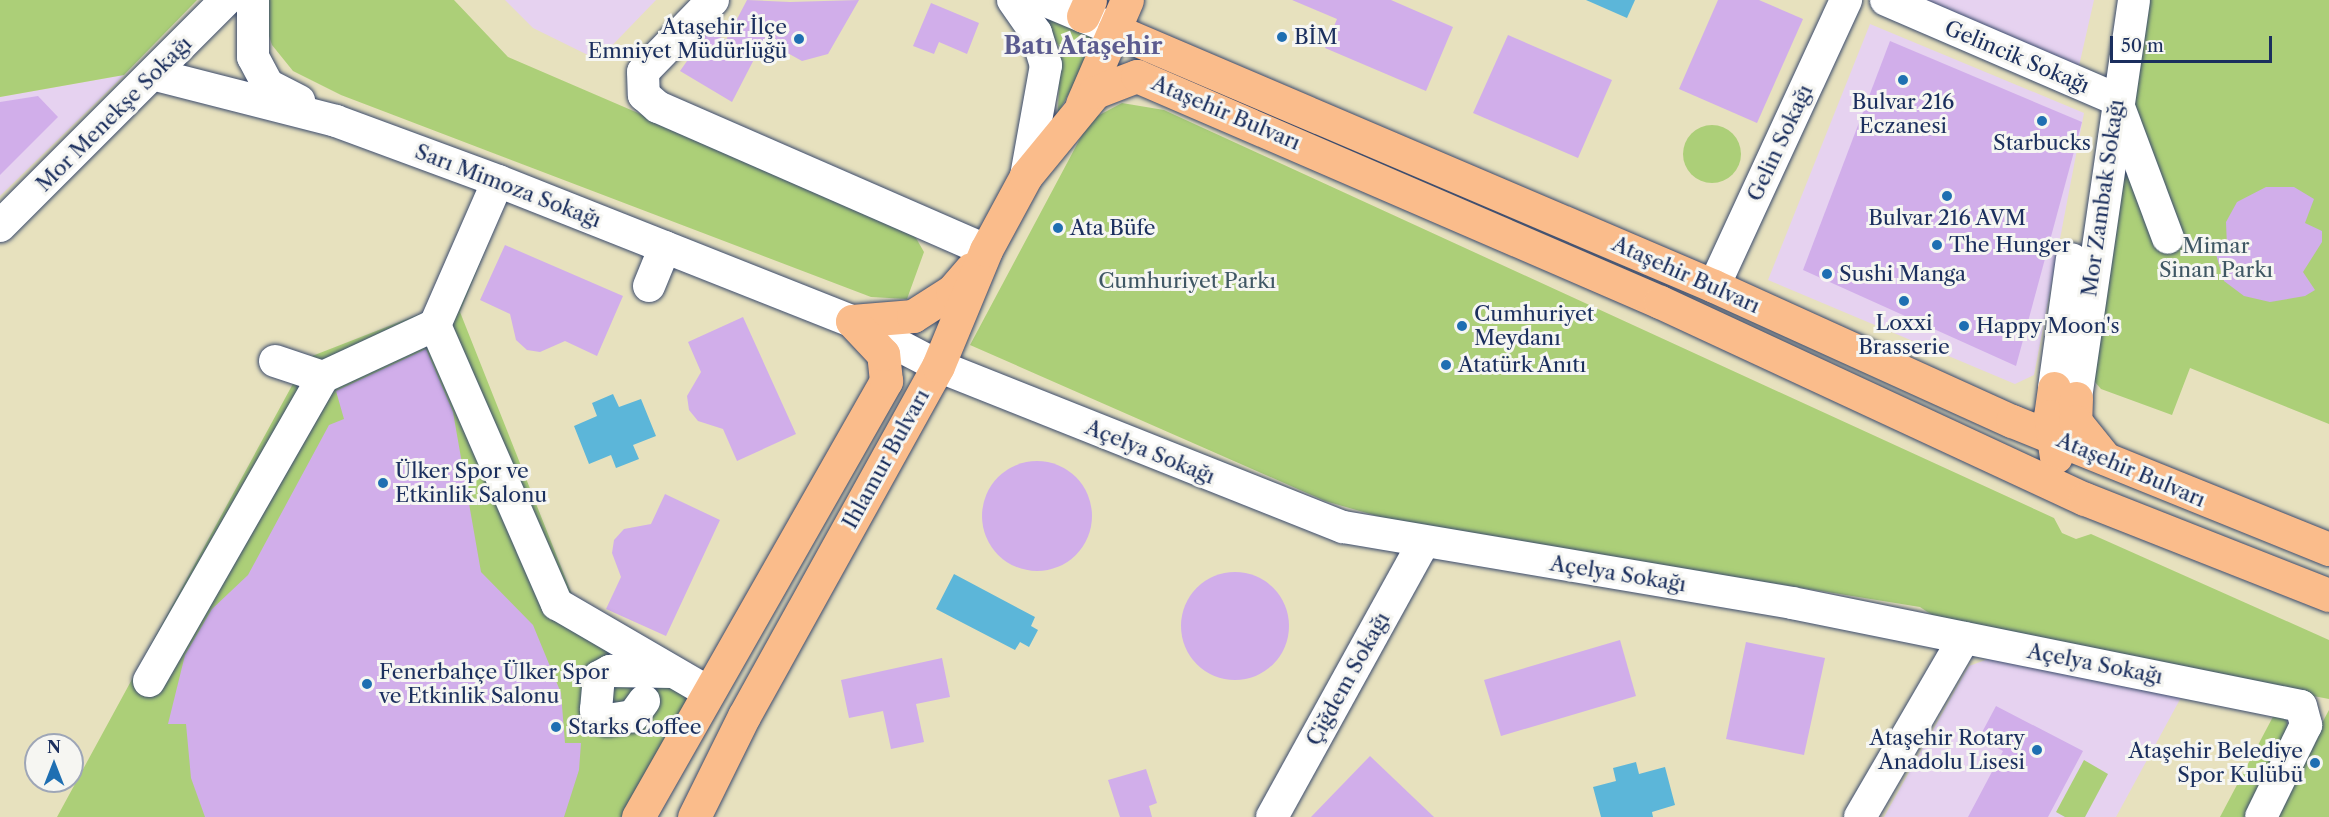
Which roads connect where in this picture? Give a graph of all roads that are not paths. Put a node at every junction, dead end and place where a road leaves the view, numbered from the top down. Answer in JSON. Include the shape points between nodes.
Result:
{"nodes":[{"id":1,"x":226,"y":0,"type":"edge"},
{"id":2,"x":253,"y":0,"type":"edge"},
{"id":3,"x":713,"y":0,"type":"edge"},
{"id":4,"x":1013,"y":0,"type":"edge"},
{"id":5,"x":1044,"y":0,"type":"edge"},
{"id":6,"x":1127,"y":0,"type":"edge"},
{"id":7,"x":1846,"y":0,"type":"edge"},
{"id":8,"x":1886,"y":0,"type":"edge"},
{"id":9,"x":2113,"y":0,"type":"edge"},
{"id":10,"x":2134,"y":0,"type":"edge"},
{"id":11,"x":1087,"y":8,"type":"edge"},
{"id":12,"x":1114,"y":30,"type":"junction"},
{"id":13,"x":156,"y":75,"type":"junction"},
{"id":14,"x":2106,"y":95,"type":"junction"},
{"id":15,"x":1082,"y":104,"type":"junction"},
{"id":16,"x":336,"y":121,"type":"junction"},
{"id":17,"x":1026,"y":176,"type":"junction"},
{"id":18,"x":498,"y":181,"type":"junction"},
{"id":19,"x":0,"y":226,"type":"edge"},
{"id":20,"x":2168,"y":238,"type":"dead end"},
{"id":21,"x":665,"y":247,"type":"junction"},
{"id":22,"x":987,"y":250,"type":"junction"},
{"id":23,"x":649,"y":286,"type":"dead end"},
{"id":24,"x":1714,"y":286,"type":"junction"},
{"id":25,"x":852,"y":321,"type":"junction"},
{"id":26,"x":435,"y":325,"type":"junction"},
{"id":27,"x":275,"y":361,"type":"dead end"},
{"id":28,"x":938,"y":366,"type":"junction"},
{"id":29,"x":323,"y":377,"type":"junction"},
{"id":30,"x":2065,"y":393,"type":"junction"},
{"id":31,"x":2001,"y":416,"type":"junction"},
{"id":32,"x":2054,"y":438,"type":"junction"},
{"id":33,"x":1996,"y":456,"type":"junction"},
{"id":34,"x":2106,"y":459,"type":"junction"},
{"id":35,"x":2075,"y":494,"type":"junction"},
{"id":36,"x":1424,"y":542,"type":"junction"},
{"id":37,"x":2329,"y":549,"type":"edge"},
{"id":38,"x":2329,"y":595,"type":"edge"},
{"id":39,"x":1964,"y":638,"type":"junction"},
{"id":40,"x":676,"y":672,"type":"junction"},
{"id":41,"x":149,"y":681,"type":"dead end"},
{"id":42,"x":708,"y":692,"type":"junction"},
{"id":43,"x":644,"y":701,"type":"dead end"},
{"id":44,"x":638,"y":817,"type":"edge"},
{"id":45,"x":694,"y":817,"type":"edge"},
{"id":46,"x":1272,"y":817,"type":"edge"},
{"id":47,"x":1860,"y":817,"type":"edge"},
{"id":48,"x":2261,"y":817,"type":"edge"}],
"edges":[{"from":1,"to":13,"type":"street","name":"Mor Menekşe Sokağı"},
{"from":2,"to":16,"type":"street","via":[[253,57],[268,85]]},
{"from":3,"to":22,"type":"street","via":[[643,72],[644,95],[658,107]]},
{"from":4,"to":17,"type":"street","via":[[1036,33],[1046,65]]},
{"from":5,"to":11,"type":"street","name":"Ataşehir Bulvarı"},
{"from":6,"to":12,"type":"main road"},
{"from":7,"to":24,"type":"street","name":"Gelin Sokağı"},
{"from":8,"to":14,"type":"street","name":"Gelincik Sokağı"},
{"from":9,"to":14,"type":"street","name":"Mor Zambak Sokağı"},
{"from":10,"to":14,"type":"street","name":"Mor Zambak Sokağı"},
{"from":11,"to":12,"type":"street","name":"Ataşehir Bulvarı"},
{"from":12,"to":15,"type":"main road"},
{"from":12,"to":24,"type":"main road","name":"Ataşehir Bulvarı"},
{"from":13,"to":16,"type":"street","name":"Sarı Mimoza Sokağı"},
{"from":13,"to":19,"type":"street","name":"Mor Menekşe Sokağı"},
{"from":14,"to":20,"type":"street"},
{"from":14,"to":30,"type":"street","name":"Mor Zambak Sokağı"},
{"from":15,"to":17,"type":"main road","name":"Ihlamur Bulvarı"},
{"from":15,"to":33,"type":"main road","name":"Ataşehir Bulvarı","via":[[1114,83],[1137,76],[1150,79]]},
{"from":16,"to":18,"type":"street","name":"Sarı Mimoza Sokağı"},
{"from":17,"to":22,"type":"main road","name":"Ihlamur Bulvarı"},
{"from":18,"to":21,"type":"street","name":"Sarı Mimoza Sokağı"},
{"from":18,"to":26,"type":"street"},
{"from":21,"to":23,"type":"street"},
{"from":21,"to":25,"type":"street","name":"Sarı Mimoza Sokağı"},
{"from":22,"to":25,"type":"main road","via":[[935,305],[913,315]]},
{"from":22,"to":28,"type":"main road","name":"Ihlamur Bulvarı"},
{"from":24,"to":31,"type":"main road","name":"Ataşehir Bulvarı"},
{"from":25,"to":28,"type":"street","name":"Açelya Sokağı"},
{"from":25,"to":42,"type":"main road","name":"Ihlamur Bulvarı","via":[[883,354],[886,381]]},
{"from":26,"to":29,"type":"street"},
{"from":26,"to":40,"type":"street","via":[[557,604]]},
{"from":27,"to":29,"type":"street"},
{"from":28,"to":36,"type":"street","name":"Açelya Sokağı","via":[[1343,527]]},
{"from":28,"to":45,"type":"main road","name":"Ihlamur Bulvarı","via":[[744,716]]},
{"from":29,"to":41,"type":"street"},
{"from":30,"to":31,"type":"main road"},
{"from":30,"to":32,"type":"main road"},
{"from":30,"to":34,"type":"main road","via":[[2075,421]]},
{"from":31,"to":32,"type":"main road","name":"Ataşehir Bulvarı"},
{"from":32,"to":33,"type":"main road","via":[[2032,456]]},
{"from":32,"to":34,"type":"main road","name":"Ataşehir Bulvarı"},
{"from":32,"to":35,"type":"main road","via":[[2062,475]]},
{"from":33,"to":35,"type":"main road","name":"Ataşehir Bulvarı"},
{"from":34,"to":37,"type":"main road","name":"Ataşehir Bulvarı"},
{"from":35,"to":38,"type":"main road","name":"Ataşehir Bulvarı"},
{"from":36,"to":39,"type":"street","name":"Açelya Sokağı"},
{"from":36,"to":46,"type":"street","name":"Çiğdem Sokağı"},
{"from":39,"to":47,"type":"street"},
{"from":39,"to":48,"type":"street","name":"Açelya Sokağı","via":[[2301,705],[2306,725]]},
{"from":40,"to":42,"type":"street"},
{"from":40,"to":43,"type":"street","via":[[610,671],[599,677],[594,693],[596,710],[607,720],[633,716]]},
{"from":42,"to":44,"type":"main road","name":"Ihlamur Bulvarı"}]}
